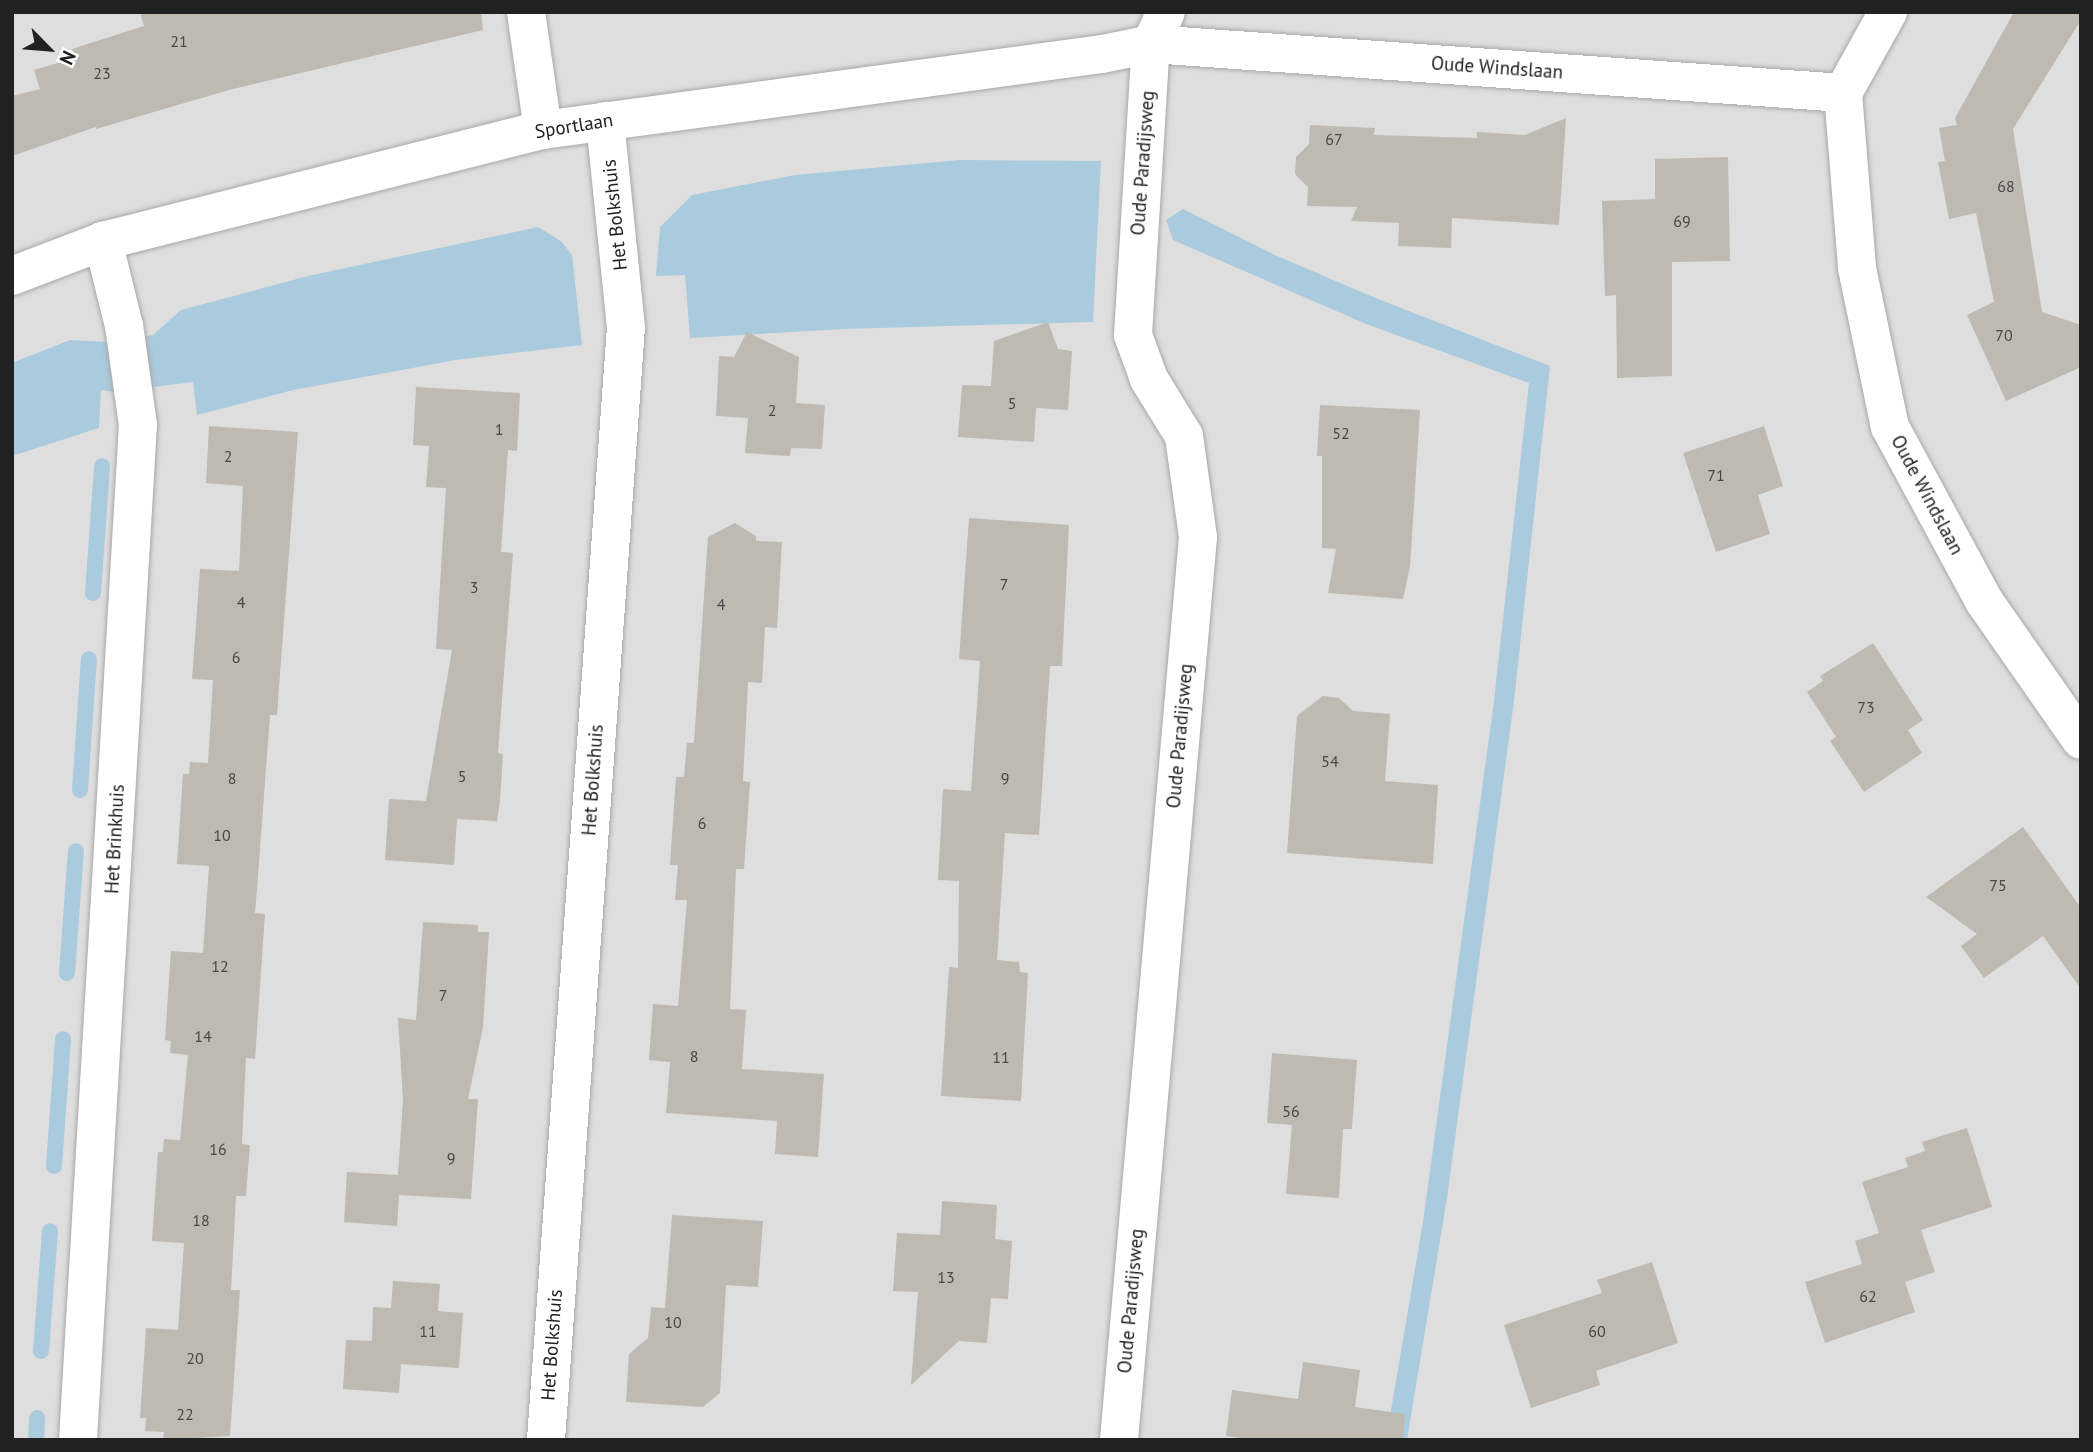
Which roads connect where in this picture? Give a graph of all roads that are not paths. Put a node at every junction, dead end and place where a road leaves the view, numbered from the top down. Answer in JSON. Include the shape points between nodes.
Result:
{"nodes":[{"id":1,"x":526,"y":12,"type":"edge"},
{"id":2,"x":1888,"y":12,"type":"edge"},
{"id":3,"x":1158,"y":28,"type":"edge"},
{"id":4,"x":1843,"y":93,"type":"junction"},
{"id":5,"x":604,"y":121,"type":"junction"},
{"id":6,"x":543,"y":130,"type":"junction"},
{"id":7,"x":103,"y":241,"type":"junction"},
{"id":8,"x":12,"y":276,"type":"edge"},
{"id":9,"x":2081,"y":740,"type":"edge"},
{"id":10,"x":78,"y":1440,"type":"edge"},
{"id":11,"x":545,"y":1440,"type":"edge"},
{"id":12,"x":1119,"y":1440,"type":"edge"}],
"edges":[{"from":1,"to":6,"type":"street"},
{"from":2,"to":4,"type":"street"},
{"from":3,"to":4,"type":"street","name":"Oude Windslaan"},
{"from":3,"to":5,"type":"street","name":"Sportlaan","via":[[1102,54]]},
{"from":3,"to":12,"type":"street","name":"Oude Paradijsweg","via":[[1133,335],[1149,379],[1184,436],[1198,537]]},
{"from":4,"to":9,"type":"street","name":"Oude Windslaan","via":[[1857,268],[1890,427],[1984,601]]},
{"from":5,"to":6,"type":"street","name":"Sportlaan"},
{"from":5,"to":11,"type":"street","name":"Het Bolkshuis","via":[[626,328]]},
{"from":6,"to":7,"type":"street","name":"Sportlaan"},
{"from":7,"to":8,"type":"street","name":"Sportlaan"},
{"from":7,"to":10,"type":"street","name":"Het Brinkhuis","via":[[124,326],[138,425]]}]}
